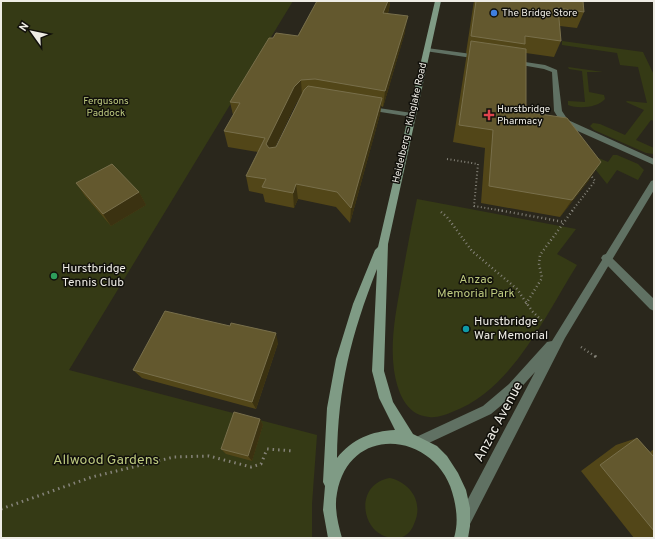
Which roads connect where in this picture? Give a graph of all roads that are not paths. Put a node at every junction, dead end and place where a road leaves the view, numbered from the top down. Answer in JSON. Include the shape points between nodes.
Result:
{"nodes":[{"id":1,"x":438,"y":1,"type":"edge"},
{"id":2,"x":427,"y":50,"type":"junction"},
{"id":3,"x":484,"y":58,"type":"edge"},
{"id":4,"x":506,"y":61,"type":"edge"},
{"id":5,"x":362,"y":106,"type":"edge"},
{"id":6,"x":412,"y":115,"type":"junction"},
{"id":7,"x":654,"y":162,"type":"edge"},
{"id":8,"x":654,"y":183,"type":"edge"},
{"id":9,"x":382,"y":244,"type":"junction"},
{"id":10,"x":606,"y":258,"type":"junction"},
{"id":11,"x":654,"y":306,"type":"edge"},
{"id":12,"x":561,"y":334,"type":"junction"},
{"id":13,"x":413,"y":440,"type":"junction"},
{"id":14,"x":330,"y":493,"type":"junction"},
{"id":15,"x":330,"y":513,"type":"junction"},
{"id":16,"x":462,"y":534,"type":"edge"},
{"id":17,"x":330,"y":538,"type":"edge"},
{"id":18,"x":335,"y":538,"type":"edge"}],
"edges":[{"from":1,"to":2,"type":"main road","name":"Heidelberg – Kinglake Road"},
{"from":2,"to":3,"type":"street"},
{"from":2,"to":6,"type":"main road","name":"Heidelberg – Kinglake Road"},
{"from":4,"to":7,"type":"street","via":[[552,69],[556,74],[558,111],[562,119]]},
{"from":5,"to":6,"type":"street"},
{"from":6,"to":9,"type":"main road","name":"Heidelberg – Kinglake Road"},
{"from":8,"to":10,"type":"street","name":"Anzac Avenue"},
{"from":9,"to":13,"type":"main road","name":"Heidelberg – Kinglake Road","via":[[378,371],[380,384],[389,410]]},
{"from":9,"to":14,"type":"main road","name":"Heidelberg – Kinglake Road","via":[[355,313],[338,374],[332,424]]},
{"from":10,"to":11,"type":"street"},
{"from":10,"to":12,"type":"street","name":"Anzac Avenue"},
{"from":12,"to":13,"type":"street","name":"Anzac Avenue","via":[[513,388],[487,410]]},
{"from":12,"to":16,"type":"street","name":"Anzac Avenue"},
{"from":13,"to":14,"type":"main road","via":[[394,435],[378,436],[365,441],[352,450],[342,462],[334,476]]},
{"from":13,"to":16,"type":"main road","via":[[433,451],[446,465],[456,483],[462,502]]},
{"from":14,"to":15,"type":"main road"},
{"from":15,"to":17,"type":"main road"},
{"from":15,"to":18,"type":"main road"}]}
